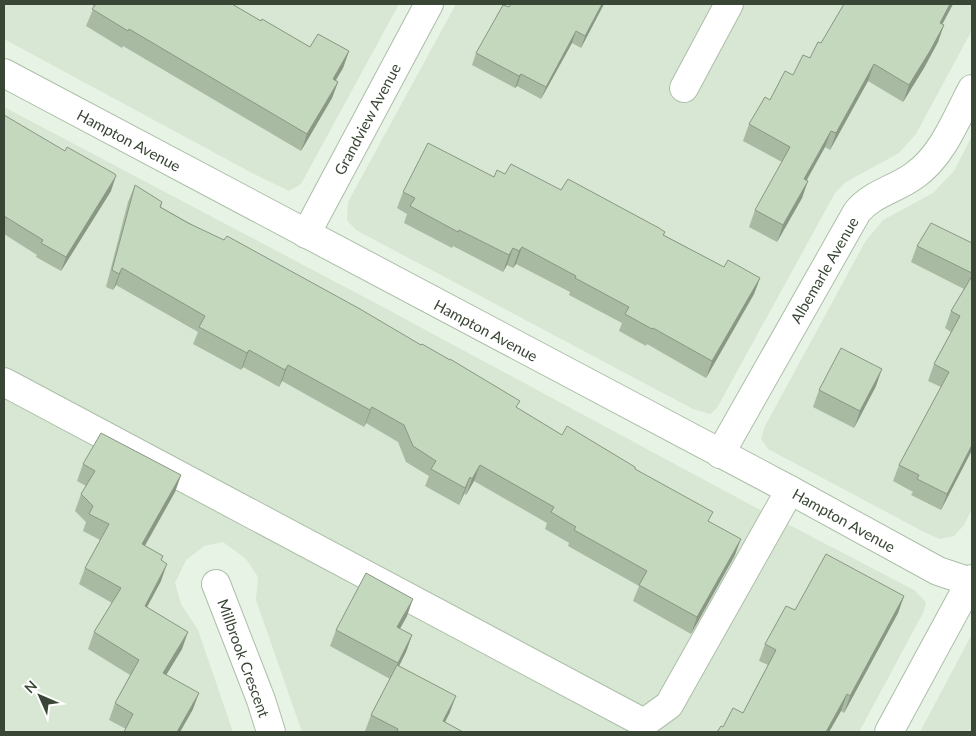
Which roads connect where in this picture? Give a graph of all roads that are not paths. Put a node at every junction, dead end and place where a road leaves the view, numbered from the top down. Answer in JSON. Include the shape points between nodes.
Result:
{"nodes":[{"id":1,"x":429,"y":4,"type":"edge"},
{"id":2,"x":730,"y":4,"type":"edge"},
{"id":3,"x":4,"y":73,"type":"edge"},
{"id":4,"x":684,"y":88,"type":"dead end"},
{"id":5,"x":972,"y":89,"type":"edge"},
{"id":6,"x":306,"y":234,"type":"junction"},
{"id":7,"x":4,"y":382,"type":"edge"},
{"id":8,"x":720,"y":454,"type":"junction"},
{"id":9,"x":790,"y":490,"type":"junction"},
{"id":10,"x":972,"y":580,"type":"edge"},
{"id":11,"x":216,"y":584,"type":"dead end"},
{"id":12,"x":271,"y":732,"type":"edge"},
{"id":13,"x":890,"y":732,"type":"edge"}],
"edges":[{"from":1,"to":6,"type":"street","name":"Grandview Avenue"},
{"from":2,"to":4,"type":"street"},
{"from":3,"to":6,"type":"street","name":"Hampton Avenue"},
{"from":5,"to":8,"type":"street","name":"Albemarle Avenue","via":[[941,148],[928,164],[914,176],[863,204],[857,212]]},
{"from":6,"to":8,"type":"street","name":"Hampton Avenue"},
{"from":7,"to":9,"type":"street","via":[[644,723],[669,706]]},
{"from":8,"to":9,"type":"street","name":"Hampton Avenue"},
{"from":9,"to":10,"type":"street","name":"Hampton Avenue","via":[[938,571]]},
{"from":10,"to":13,"type":"street"},
{"from":11,"to":12,"type":"street","name":"Millbrook Crescent"}]}
